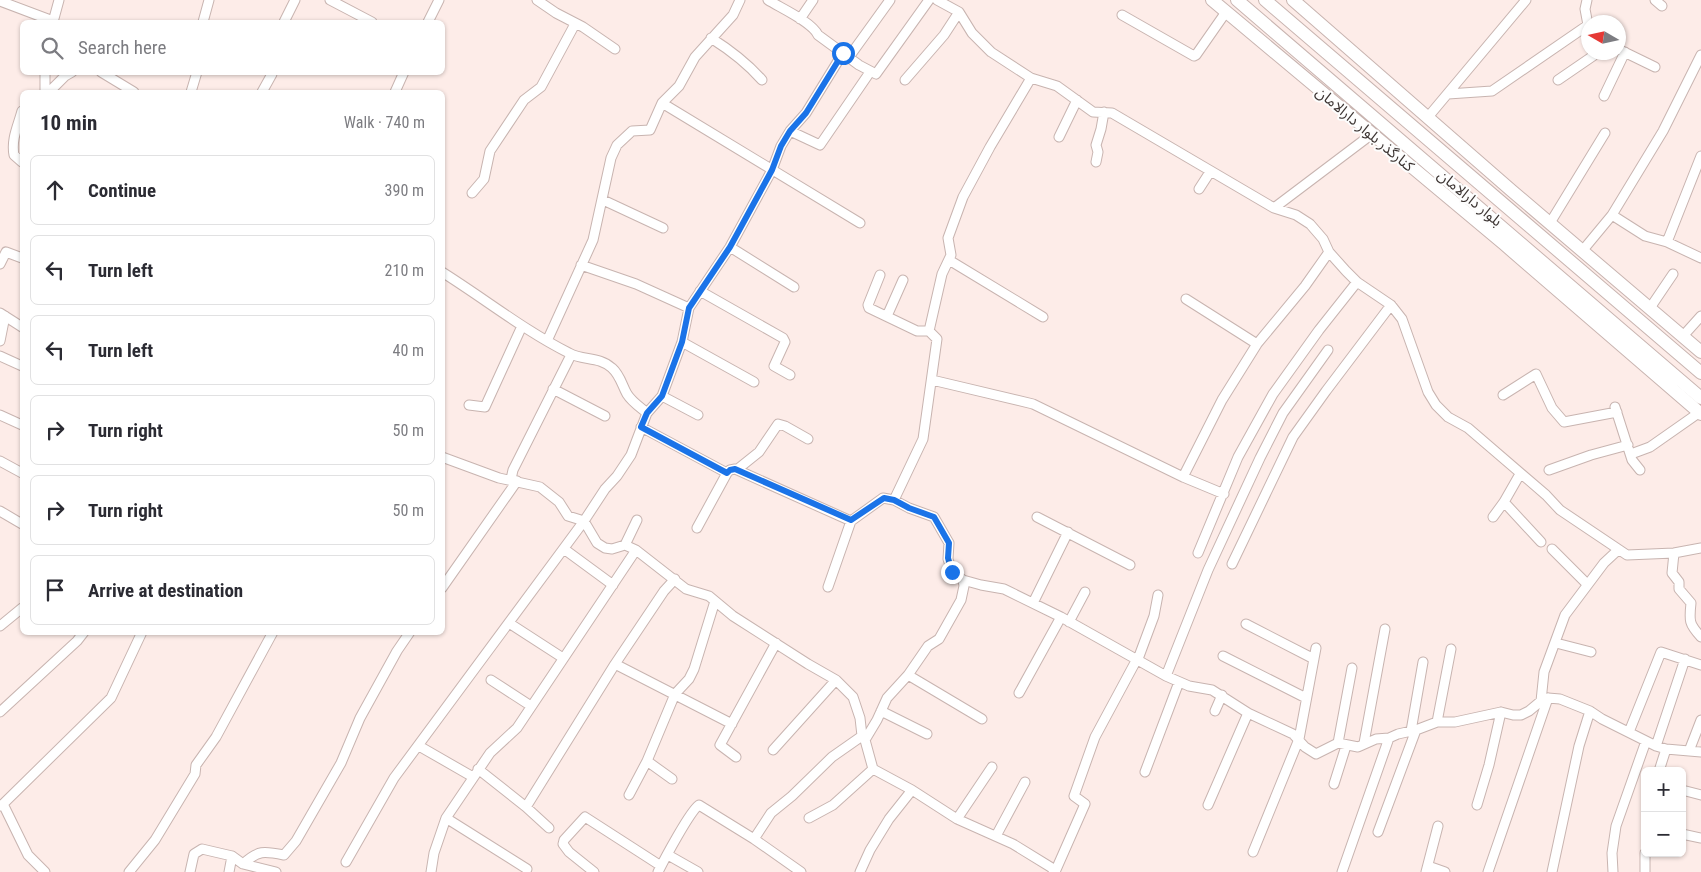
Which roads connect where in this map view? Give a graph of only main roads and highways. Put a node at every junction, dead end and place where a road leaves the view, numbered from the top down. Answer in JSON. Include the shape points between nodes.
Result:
{"nodes":[{"id":1,"x":1212,"y":0,"type":"edge"},
{"id":2,"x":1237,"y":0,"type":"edge"},
{"id":3,"x":1265,"y":0,"type":"edge"},
{"id":4,"x":1293,"y":0,"type":"edge"},
{"id":5,"x":1578,"y":247,"type":"junction"},
{"id":6,"x":1564,"y":254,"type":"junction"},
{"id":7,"x":1548,"y":274,"type":"junction"},
{"id":8,"x":1701,"y":352,"type":"edge"},
{"id":9,"x":1701,"y":373,"type":"edge"},
{"id":10,"x":1701,"y":398,"type":"edge"},
{"id":11,"x":1700,"y":413,"type":"edge"}],
"edges":[{"from":1,"to":7,"type":"main road","name":"کنارگذر بلوار دارالامان","via":[[1372,134]]},
{"from":2,"to":7,"type":"main road","name":"بلوار دارالامان"},
{"from":3,"to":6,"type":"main road","name":"بلوار دارالامان"},
{"from":4,"to":5,"type":"main road"},
{"from":5,"to":6,"type":"main road"},
{"from":5,"to":8,"type":"main road"},
{"from":6,"to":7,"type":"main road"},
{"from":6,"to":9,"type":"main road","name":"بلوار دارالامان"},
{"from":7,"to":10,"type":"main road","name":"بلوار دارالامان"},
{"from":7,"to":11,"type":"main road","name":"کنارگذر بلوار دارالامان"}]}
